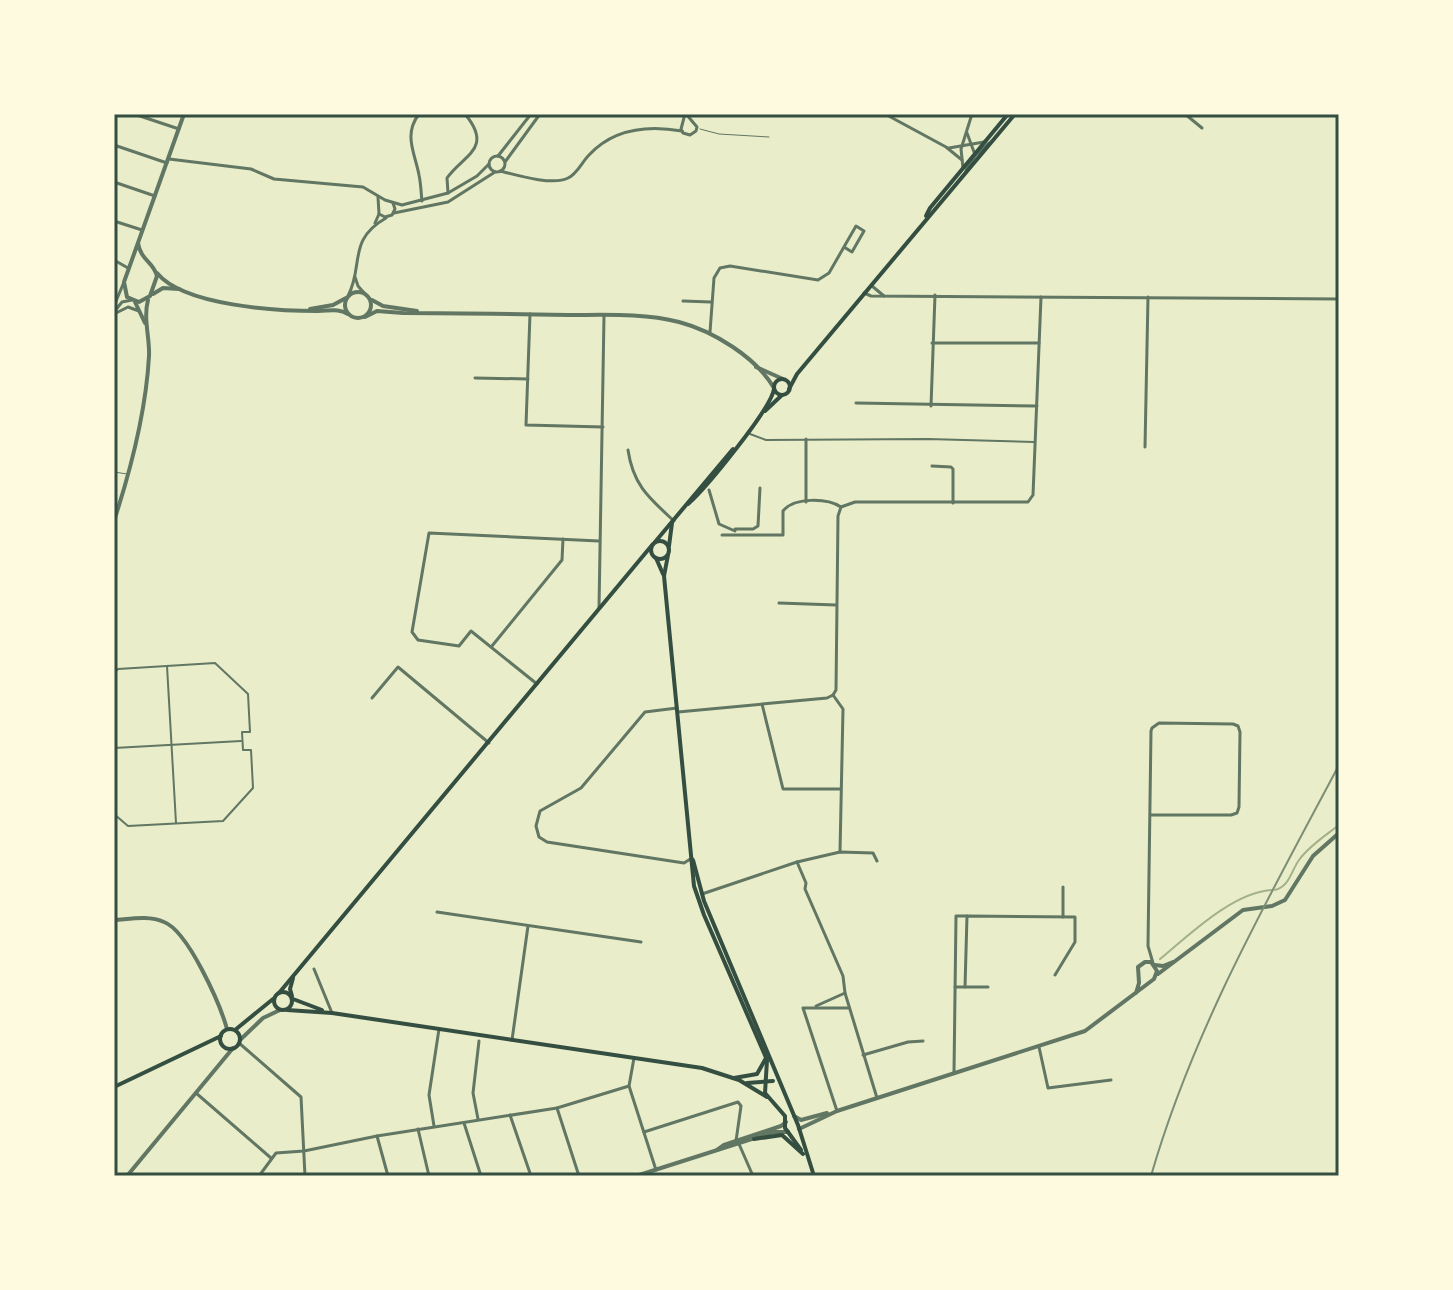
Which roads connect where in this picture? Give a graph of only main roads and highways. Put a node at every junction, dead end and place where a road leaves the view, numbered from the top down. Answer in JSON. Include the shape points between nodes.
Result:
{"nodes":[{"id":1,"x":1008,"y":114,"type":"edge"},
{"id":2,"x":1015,"y":114,"type":"edge"},
{"id":3,"x":988,"y":141,"type":"junction"},
{"id":4,"x":963,"y":172,"type":"junction"},
{"id":5,"x":797,"y":374,"type":"junction"},
{"id":6,"x":783,"y":379,"type":"junction"},
{"id":7,"x":774,"y":388,"type":"junction"},
{"id":8,"x":789,"y":389,"type":"junction"},
{"id":9,"x":783,"y":394,"type":"junction"},
{"id":10,"x":763,"y":412,"type":"junction"},
{"id":11,"x":674,"y":521,"type":"junction"},
{"id":12,"x":654,"y":543,"type":"junction"},
{"id":13,"x":669,"y":548,"type":"junction"},
{"id":14,"x":668,"y":555,"type":"junction"},
{"id":15,"x":655,"y":558,"type":"junction"},
{"id":16,"x":639,"y":562,"type":"junction"},
{"id":17,"x":664,"y":576,"type":"junction"},
{"id":18,"x":692,"y":856,"type":"junction"},
{"id":19,"x":295,"y":976,"type":"junction"},
{"id":20,"x":277,"y":995,"type":"junction"},
{"id":21,"x":292,"y":998,"type":"junction"},
{"id":22,"x":287,"y":1010,"type":"junction"},
{"id":23,"x":332,"y":1013,"type":"junction"},
{"id":24,"x":235,"y":1030,"type":"junction"},
{"id":25,"x":221,"y":1036,"type":"junction"},
{"id":26,"x":765,"y":1056,"type":"junction"},
{"id":27,"x":734,"y":1078,"type":"junction"},
{"id":28,"x":773,"y":1081,"type":"junction"},
{"id":29,"x":745,"y":1082,"type":"junction"},
{"id":30,"x":765,"y":1082,"type":"junction"},
{"id":31,"x":781,"y":1086,"type":"junction"},
{"id":32,"x":114,"y":1087,"type":"edge"},
{"id":33,"x":765,"y":1089,"type":"junction"},
{"id":34,"x":769,"y":1099,"type":"junction"},
{"id":35,"x":799,"y":1129,"type":"junction"},
{"id":36,"x":788,"y":1132,"type":"junction"},
{"id":37,"x":754,"y":1139,"type":"road end"},
{"id":38,"x":803,"y":1154,"type":"junction"},
{"id":39,"x":809,"y":1161,"type":"junction"},
{"id":40,"x":814,"y":1176,"type":"edge"}],
"edges":[{"from":1,"to":3,"type":"main road"},
{"from":2,"to":3,"type":"main road"},
{"from":3,"to":4,"type":"main road"},
{"from":3,"to":4,"type":"main road"},
{"from":4,"to":5,"type":"main road"},
{"from":5,"to":6,"type":"main road"},
{"from":5,"to":8,"type":"main road"},
{"from":6,"to":7,"type":"main road"},
{"from":6,"to":8,"type":"main road"},
{"from":7,"to":9,"type":"main road"},
{"from":7,"to":10,"type":"main road"},
{"from":8,"to":9,"type":"main road"},
{"from":9,"to":10,"type":"main road"},
{"from":10,"to":11,"type":"main road"},
{"from":11,"to":12,"type":"main road"},
{"from":11,"to":13,"type":"main road"},
{"from":12,"to":13,"type":"main road","via":[[662,541]]},
{"from":12,"to":15,"type":"main road"},
{"from":12,"to":16,"type":"main road"},
{"from":13,"to":14,"type":"main road"},
{"from":14,"to":15,"type":"main road"},
{"from":14,"to":17,"type":"main road"},
{"from":15,"to":16,"type":"main road"},
{"from":15,"to":17,"type":"main road"},
{"from":16,"to":19,"type":"main road"},
{"from":17,"to":18,"type":"main road"},
{"from":18,"to":26,"type":"main road","via":[[700,906]]},
{"from":18,"to":31,"type":"main road","via":[[702,894]]},
{"from":19,"to":20,"type":"main road"},
{"from":19,"to":21,"type":"main road"},
{"from":20,"to":21,"type":"main road","via":[[286,992]]},
{"from":20,"to":22,"type":"main road","via":[[275,1006]]},
{"from":20,"to":24,"type":"main road"},
{"from":21,"to":22,"type":"main road"},
{"from":21,"to":23,"type":"main road"},
{"from":22,"to":23,"type":"main road"},
{"from":23,"to":27,"type":"main road","via":[[706,1069]]},
{"from":24,"to":25,"type":"main road","via":[[227,1029]]},
{"from":24,"to":25,"type":"main road","via":[[240,1042],[233,1048],[225,1047]]},
{"from":25,"to":32,"type":"main road"},
{"from":26,"to":27,"type":"main road","via":[[757,1074]]},
{"from":26,"to":30,"type":"main road"},
{"from":27,"to":29,"type":"main road"},
{"from":28,"to":30,"type":"main road"},
{"from":28,"to":31,"type":"main road"},
{"from":28,"to":33,"type":"main road"},
{"from":29,"to":30,"type":"main road"},
{"from":29,"to":34,"type":"main road"},
{"from":30,"to":33,"type":"main road"},
{"from":31,"to":35,"type":"main road"},
{"from":33,"to":34,"type":"main road"},
{"from":34,"to":36,"type":"main road","via":[[784,1114]]},
{"from":35,"to":36,"type":"main road"},
{"from":35,"to":39,"type":"main road"},
{"from":36,"to":38,"type":"main road"},
{"from":37,"to":38,"type":"main road","via":[[782,1135]]},
{"from":38,"to":39,"type":"main road"},
{"from":39,"to":40,"type":"main road"}]}
